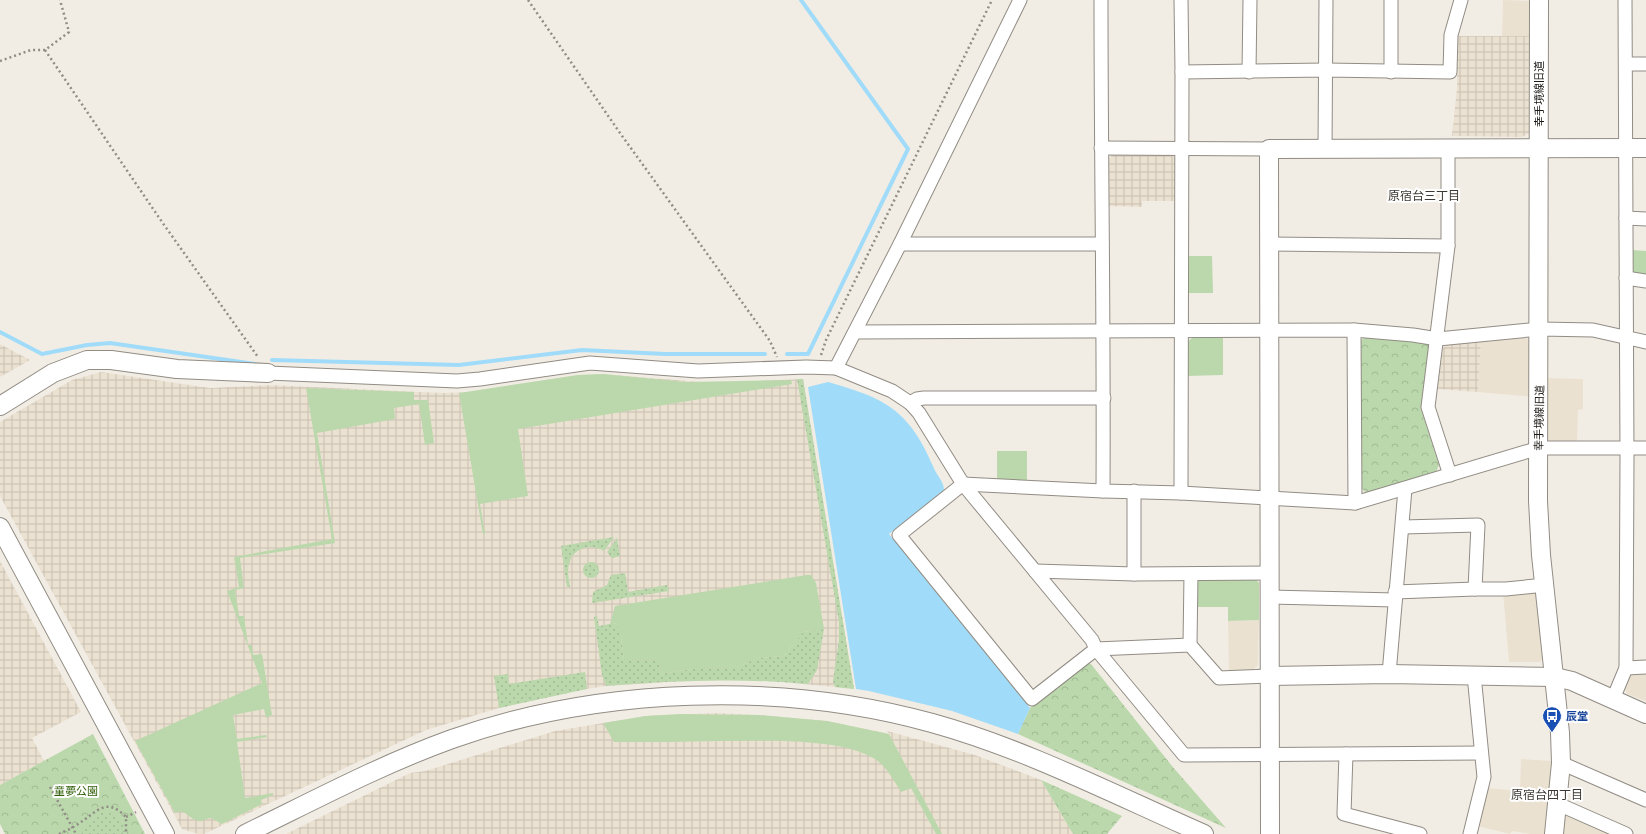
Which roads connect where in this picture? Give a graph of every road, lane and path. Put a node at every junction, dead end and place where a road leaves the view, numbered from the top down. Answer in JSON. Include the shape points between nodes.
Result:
{"nodes":[{"id":1,"x":60,"y":0,"type":"edge"},
{"id":2,"x":528,"y":0,"type":"edge"},
{"id":3,"x":992,"y":0,"type":"edge"},
{"id":4,"x":1020,"y":0,"type":"edge"},
{"id":5,"x":1101,"y":0,"type":"edge"},
{"id":6,"x":1181,"y":0,"type":"edge"},
{"id":7,"x":1250,"y":0,"type":"edge"},
{"id":8,"x":1326,"y":0,"type":"edge"},
{"id":9,"x":1391,"y":0,"type":"edge"},
{"id":10,"x":1461,"y":0,"type":"edge"},
{"id":11,"x":1539,"y":0,"type":"edge"},
{"id":12,"x":1625,"y":0,"type":"edge"},
{"id":13,"x":45,"y":50,"type":"junction"},
{"id":14,"x":0,"y":61,"type":"edge"},
{"id":15,"x":1626,"y":64,"type":"junction"},
{"id":16,"x":1646,"y":64,"type":"edge"},
{"id":17,"x":1326,"y":70,"type":"junction"},
{"id":18,"x":1182,"y":72,"type":"junction"},
{"id":19,"x":1249,"y":72,"type":"junction"},
{"id":20,"x":1391,"y":72,"type":"junction"},
{"id":21,"x":1101,"y":148,"type":"junction"},
{"id":22,"x":1182,"y":148,"type":"junction"},
{"id":23,"x":1539,"y":148,"type":"junction"},
{"id":24,"x":1625,"y":148,"type":"junction"},
{"id":25,"x":1646,"y":148,"type":"edge"},
{"id":26,"x":1269,"y":149,"type":"junction"},
{"id":27,"x":1448,"y":149,"type":"junction"},
{"id":28,"x":1325,"y":150,"type":"junction"},
{"id":29,"x":1626,"y":218,"type":"junction"},
{"id":30,"x":1646,"y":219,"type":"edge"},
{"id":31,"x":900,"y":244,"type":"junction"},
{"id":32,"x":1102,"y":244,"type":"junction"},
{"id":33,"x":1269,"y":244,"type":"junction"},
{"id":34,"x":1448,"y":246,"type":"junction"},
{"id":35,"x":1626,"y":278,"type":"junction"},
{"id":36,"x":1646,"y":281,"type":"edge"},
{"id":37,"x":1540,"y":329,"type":"junction"},
{"id":38,"x":1354,"y":330,"type":"junction"},
{"id":39,"x":1182,"y":331,"type":"junction"},
{"id":40,"x":1270,"y":331,"type":"junction"},
{"id":41,"x":855,"y":332,"type":"junction"},
{"id":42,"x":1104,"y":332,"type":"junction"},
{"id":43,"x":1625,"y":337,"type":"junction"},
{"id":44,"x":1438,"y":339,"type":"junction"},
{"id":45,"x":1646,"y":342,"type":"edge"},
{"id":46,"x":819,"y":367,"type":"junction"},
{"id":47,"x":783,"y":368,"type":"junction"},
{"id":48,"x":836,"y":368,"type":"junction"},
{"id":49,"x":268,"y":373,"type":"junction"},
{"id":50,"x":1104,"y":398,"type":"junction"},
{"id":51,"x":910,"y":403,"type":"junction"},
{"id":52,"x":0,"y":406,"type":"edge"},
{"id":53,"x":1539,"y":448,"type":"junction"},
{"id":54,"x":1646,"y":448,"type":"edge"},
{"id":55,"x":1627,"y":449,"type":"junction"},
{"id":56,"x":1450,"y":475,"type":"junction"},
{"id":57,"x":963,"y":484,"type":"junction"},
{"id":58,"x":1405,"y":489,"type":"junction"},
{"id":59,"x":1103,"y":491,"type":"junction"},
{"id":60,"x":1134,"y":491,"type":"junction"},
{"id":61,"x":1181,"y":493,"type":"junction"},
{"id":62,"x":1270,"y":498,"type":"junction"},
{"id":63,"x":1355,"y":503,"type":"junction"},
{"id":64,"x":0,"y":527,"type":"edge"},
{"id":65,"x":1403,"y":527,"type":"junction"},
{"id":66,"x":1035,"y":571,"type":"junction"},
{"id":67,"x":1270,"y":573,"type":"junction"},
{"id":68,"x":1134,"y":574,"type":"junction"},
{"id":69,"x":1191,"y":574,"type":"junction"},
{"id":70,"x":1545,"y":585,"type":"junction"},
{"id":71,"x":1475,"y":589,"type":"junction"},
{"id":72,"x":1395,"y":596,"type":"junction"},
{"id":73,"x":1270,"y":597,"type":"junction"},
{"id":74,"x":1190,"y":645,"type":"junction"},
{"id":75,"x":1096,"y":649,"type":"junction"},
{"id":76,"x":1646,"y":667,"type":"edge"},
{"id":77,"x":1626,"y":668,"type":"junction"},
{"id":78,"x":1389,"y":674,"type":"junction"},
{"id":79,"x":1474,"y":675,"type":"junction"},
{"id":80,"x":1269,"y":676,"type":"junction"},
{"id":81,"x":1555,"y":677,"type":"junction"},
{"id":82,"x":1613,"y":699,"type":"junction"},
{"id":83,"x":1646,"y":714,"type":"edge"},
{"id":84,"x":1481,"y":753,"type":"junction"},
{"id":85,"x":1346,"y":754,"type":"junction"},
{"id":86,"x":1270,"y":755,"type":"junction"},
{"id":87,"x":1561,"y":763,"type":"junction"},
{"id":88,"x":50,"y":787,"type":"dead end"},
{"id":89,"x":1646,"y":800,"type":"edge"},
{"id":90,"x":1558,"y":804,"type":"junction"},
{"id":91,"x":136,"y":812,"type":"dead end"},
{"id":92,"x":126,"y":817,"type":"junction"},
{"id":93,"x":72,"y":828,"type":"junction"},
{"id":94,"x":59,"y":834,"type":"edge"},
{"id":95,"x":76,"y":834,"type":"edge"},
{"id":96,"x":126,"y":834,"type":"edge"},
{"id":97,"x":165,"y":834,"type":"edge"},
{"id":98,"x":245,"y":834,"type":"edge"},
{"id":99,"x":1204,"y":834,"type":"edge"},
{"id":100,"x":1270,"y":834,"type":"edge"},
{"id":101,"x":1420,"y":834,"type":"edge"},
{"id":102,"x":1470,"y":834,"type":"edge"},
{"id":103,"x":1554,"y":834,"type":"edge"},
{"id":104,"x":1626,"y":834,"type":"edge"}],
"edges":[{"from":1,"to":13,"type":"path","via":[[70,32]]},
{"from":2,"to":47,"type":"path","via":[[599,104],[770,341]]},
{"from":3,"to":46,"type":"path","via":[[826,340],[821,351]]},
{"from":4,"to":31,"type":"street"},
{"from":5,"to":21,"type":"street"},
{"from":6,"to":18,"type":"street"},
{"from":7,"to":19,"type":"street"},
{"from":8,"to":17,"type":"street"},
{"from":9,"to":20,"type":"street"},
{"from":10,"to":20,"type":"street","via":[[1451,35],[1450,72]]},
{"from":11,"to":23,"type":"street","name":"幸手境線旧道"},
{"from":12,"to":15,"type":"street"},
{"from":13,"to":14,"type":"path","via":[[31,50]]},
{"from":13,"to":49,"type":"path"},
{"from":15,"to":16,"type":"street"},
{"from":15,"to":24,"type":"street"},
{"from":17,"to":19,"type":"street"},
{"from":17,"to":20,"type":"street"},
{"from":17,"to":28,"type":"street"},
{"from":18,"to":19,"type":"street"},
{"from":18,"to":22,"type":"street"},
{"from":21,"to":22,"type":"street"},
{"from":21,"to":32,"type":"street"},
{"from":22,"to":26,"type":"street"},
{"from":22,"to":39,"type":"street"},
{"from":23,"to":24,"type":"street"},
{"from":23,"to":27,"type":"street"},
{"from":23,"to":37,"type":"street","name":"幸手境線旧道"},
{"from":24,"to":25,"type":"street"},
{"from":24,"to":29,"type":"street"},
{"from":26,"to":28,"type":"street"},
{"from":26,"to":33,"type":"street"},
{"from":27,"to":28,"type":"street"},
{"from":27,"to":34,"type":"street"},
{"from":29,"to":30,"type":"street"},
{"from":29,"to":35,"type":"street"},
{"from":31,"to":32,"type":"street"},
{"from":31,"to":41,"type":"street"},
{"from":32,"to":42,"type":"street"},
{"from":33,"to":34,"type":"street"},
{"from":33,"to":40,"type":"street"},
{"from":34,"to":44,"type":"street"},
{"from":35,"to":36,"type":"street"},
{"from":35,"to":43,"type":"street"},
{"from":37,"to":43,"type":"street","via":[[1593,330]]},
{"from":37,"to":44,"type":"street"},
{"from":37,"to":53,"type":"street","name":"幸手境線旧道"},
{"from":38,"to":40,"type":"street"},
{"from":38,"to":44,"type":"street","via":[[1413,334]]},
{"from":38,"to":63,"type":"street"},
{"from":39,"to":40,"type":"street"},
{"from":39,"to":42,"type":"street"},
{"from":39,"to":61,"type":"street"},
{"from":40,"to":62,"type":"street"},
{"from":41,"to":42,"type":"street"},
{"from":41,"to":48,"type":"street"},
{"from":42,"to":50,"type":"street"},
{"from":43,"to":45,"type":"street"},
{"from":43,"to":55,"type":"street"},
{"from":44,"to":56,"type":"street","via":[[1428,406]]},
{"from":46,"to":47,"type":"street"},
{"from":46,"to":48,"type":"street"},
{"from":47,"to":49,"type":"street","via":[[698,371],[590,363],[457,381]]},
{"from":48,"to":51,"type":"street","via":[[878,383]]},
{"from":49,"to":52,"type":"street","via":[[177,370],[111,360],[87,360],[52,373]]},
{"from":50,"to":51,"type":"street","via":[[924,398]]},
{"from":50,"to":59,"type":"street"},
{"from":51,"to":57,"type":"street","via":[[919,413]]},
{"from":53,"to":55,"type":"street"},
{"from":53,"to":56,"type":"street"},
{"from":53,"to":70,"type":"street","name":"幸手境線旧道","via":[[1539,530]]},
{"from":54,"to":55,"type":"street"},
{"from":55,"to":77,"type":"street"},
{"from":56,"to":58,"type":"street"},
{"from":57,"to":59,"type":"street"},
{"from":57,"to":66,"type":"street"},
{"from":57,"to":75,"type":"street","via":[[899,535],[1032,699]]},
{"from":58,"to":63,"type":"street"},
{"from":58,"to":65,"type":"street"},
{"from":59,"to":60,"type":"street"},
{"from":60,"to":61,"type":"street"},
{"from":60,"to":68,"type":"street"},
{"from":61,"to":62,"type":"street"},
{"from":62,"to":63,"type":"street"},
{"from":62,"to":67,"type":"street"},
{"from":64,"to":97,"type":"street"},
{"from":65,"to":71,"type":"street","via":[[1478,525]]},
{"from":65,"to":72,"type":"street"},
{"from":66,"to":68,"type":"street"},
{"from":66,"to":75,"type":"street","via":[[1092,640]]},
{"from":67,"to":69,"type":"street"},
{"from":67,"to":73,"type":"street"},
{"from":68,"to":69,"type":"street"},
{"from":69,"to":74,"type":"street"},
{"from":70,"to":71,"type":"street"},
{"from":70,"to":81,"type":"street","name":"幸手境線旧道"},
{"from":71,"to":72,"type":"street"},
{"from":72,"to":73,"type":"street"},
{"from":72,"to":78,"type":"street"},
{"from":73,"to":80,"type":"street"},
{"from":74,"to":75,"type":"street"},
{"from":74,"to":80,"type":"street","via":[[1219,678]]},
{"from":75,"to":86,"type":"street","via":[[1184,755]]},
{"from":76,"to":77,"type":"street"},
{"from":77,"to":82,"type":"street"},
{"from":78,"to":79,"type":"street"},
{"from":78,"to":80,"type":"street"},
{"from":79,"to":81,"type":"street"},
{"from":79,"to":84,"type":"street"},
{"from":80,"to":86,"type":"street"},
{"from":81,"to":82,"type":"street","via":[[1572,681]]},
{"from":81,"to":87,"type":"street","name":"幸手境線旧道"},
{"from":82,"to":83,"type":"street"},
{"from":84,"to":85,"type":"street"},
{"from":84,"to":102,"type":"street","via":[[1484,777]]},
{"from":85,"to":86,"type":"street"},
{"from":85,"to":101,"type":"street","via":[[1344,814]]},
{"from":86,"to":100,"type":"street"},
{"from":87,"to":89,"type":"street"},
{"from":87,"to":90,"type":"street","name":"幸手境線旧道"},
{"from":88,"to":93,"type":"path"},
{"from":90,"to":103,"type":"street","name":"幸手境線旧道"},
{"from":90,"to":104,"type":"street"},
{"from":91,"to":92,"type":"path"},
{"from":92,"to":93,"type":"path","via":[[118,809],[107,807],[96,811]]},
{"from":92,"to":96,"type":"path"},
{"from":93,"to":94,"type":"path"},
{"from":93,"to":95,"type":"path"},
{"from":98,"to":99,"type":"street","via":[[395,762],[480,730],[609,702],[726,695],[832,704],[930,723],[1035,760]]}]}
